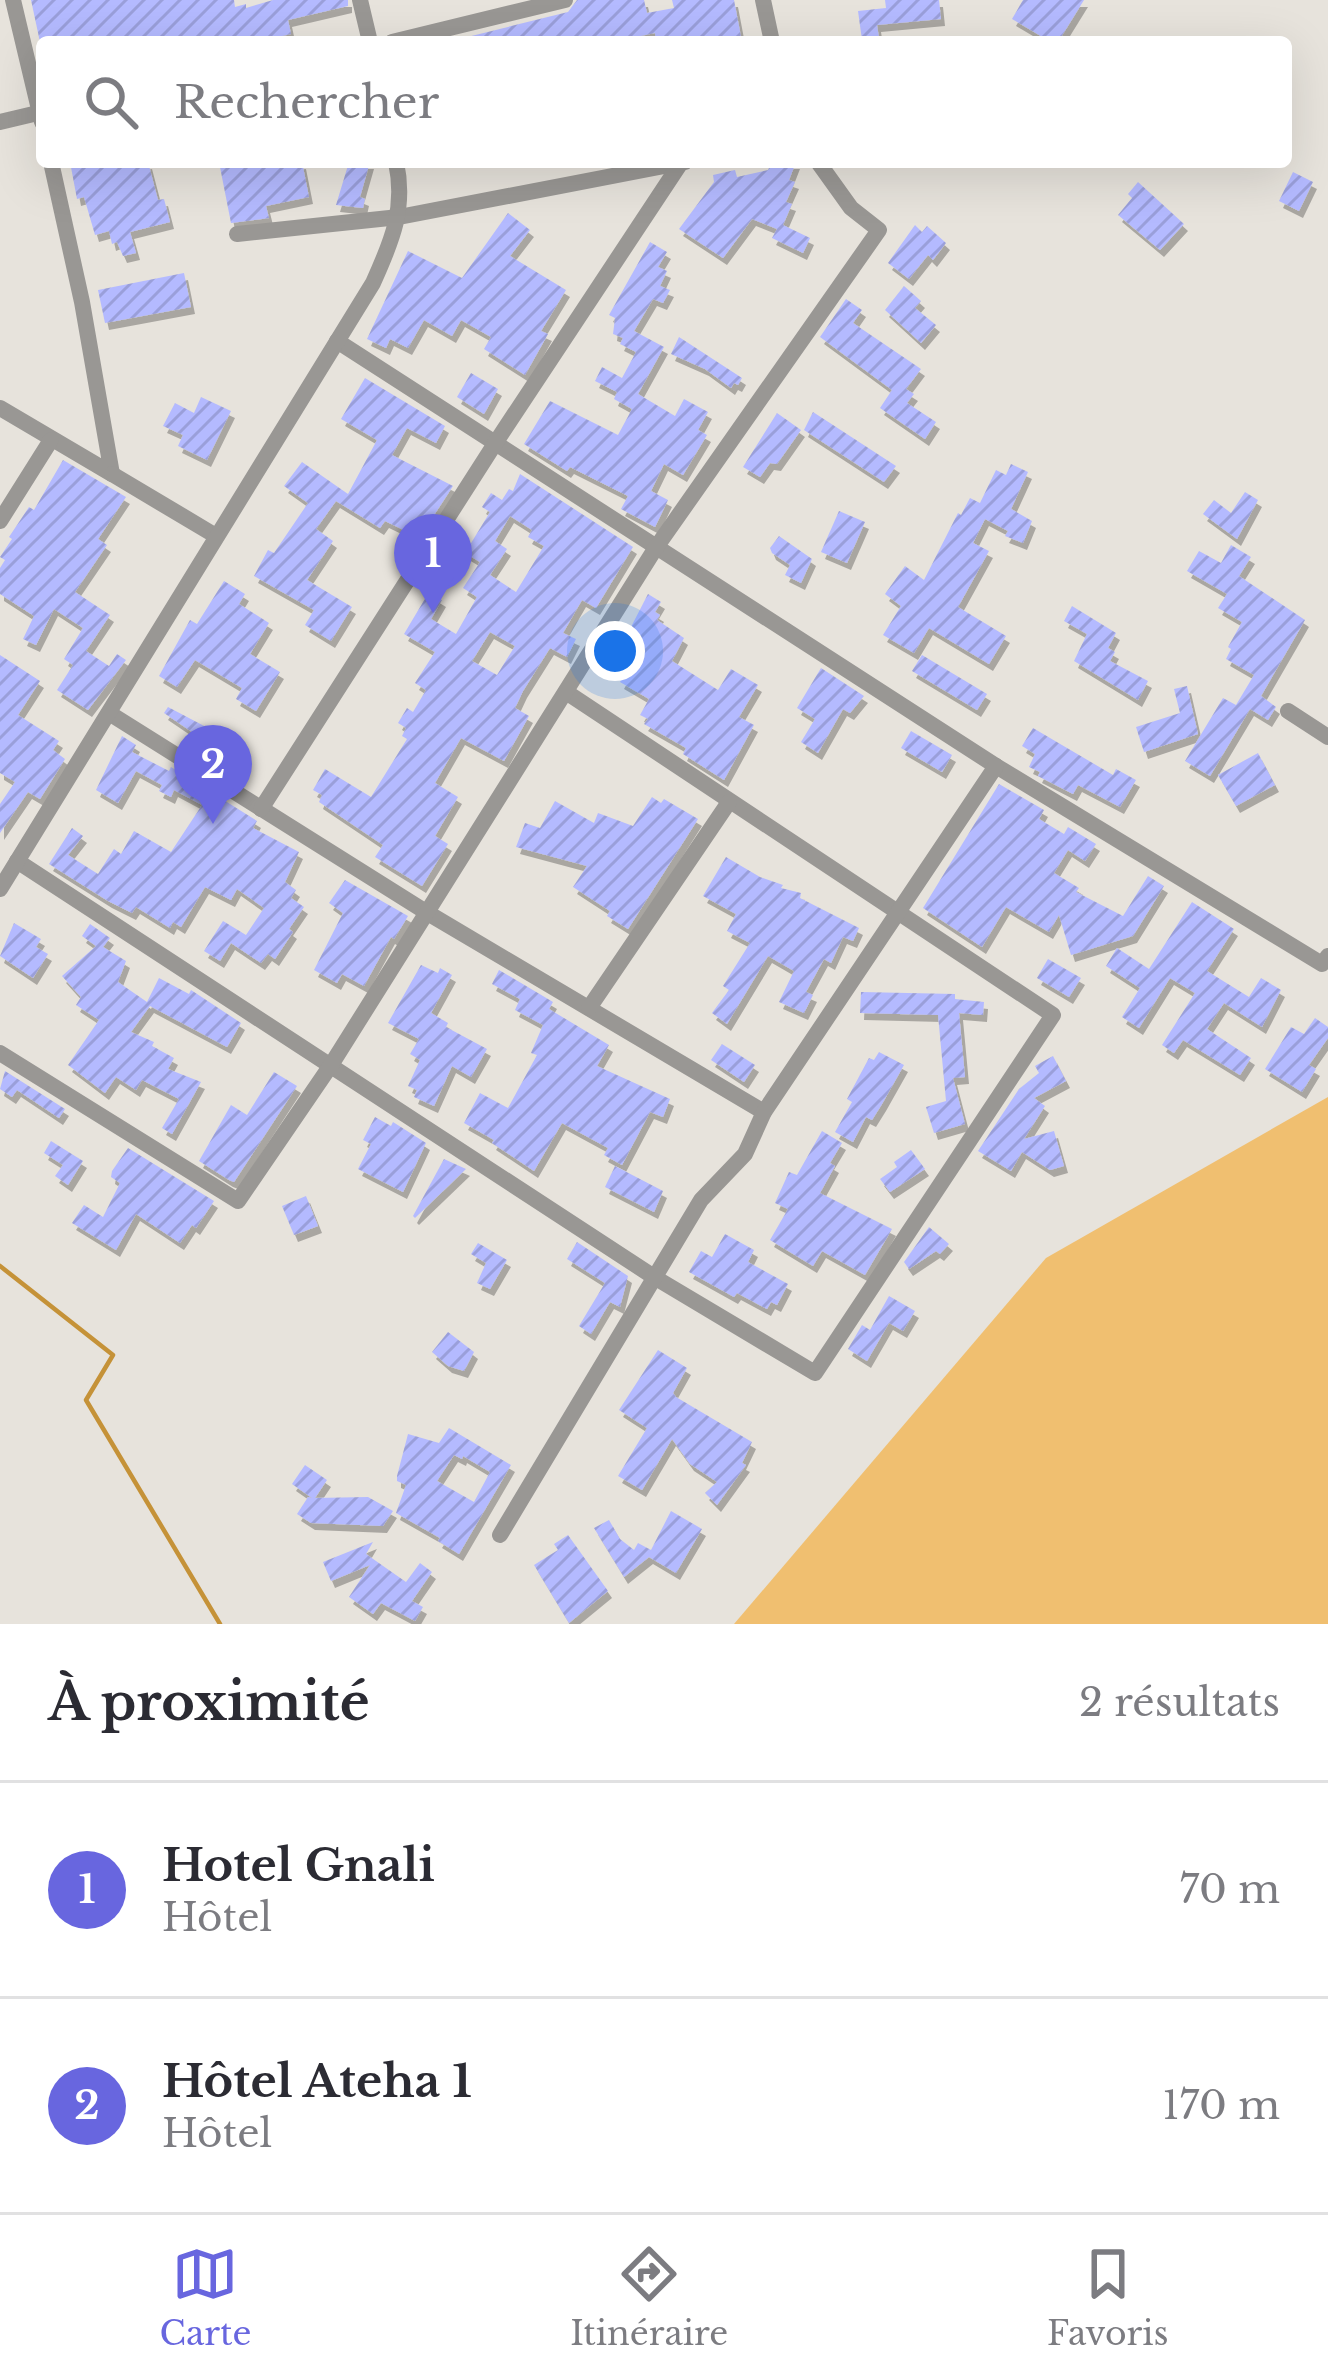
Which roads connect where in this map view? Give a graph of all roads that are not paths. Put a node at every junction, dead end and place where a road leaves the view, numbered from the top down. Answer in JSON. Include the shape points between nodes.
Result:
{"nodes":[{"id":1,"x":13,"y":0,"type":"edge"},
{"id":2,"x":360,"y":0,"type":"edge"},
{"id":3,"x":566,"y":0,"type":"edge"},
{"id":4,"x":763,"y":0,"type":"edge"},
{"id":5,"x":369,"y":36,"type":"edge"},
{"id":6,"x":417,"y":36,"type":"edge"},
{"id":7,"x":771,"y":36,"type":"edge"},
{"id":8,"x":36,"y":95,"type":"edge"},
{"id":9,"x":36,"y":117,"type":"edge"},
{"id":10,"x":0,"y":122,"type":"edge"},
{"id":11,"x":52,"y":168,"type":"edge"},
{"id":12,"x":397,"y":168,"type":"edge"},
{"id":13,"x":657,"y":168,"type":"edge"},
{"id":14,"x":680,"y":168,"type":"edge"},
{"id":15,"x":822,"y":168,"type":"edge"},
{"id":16,"x":399,"y":217,"type":"junction"},
{"id":17,"x":236,"y":234,"type":"dead end"},
{"id":18,"x":337,"y":341,"type":"junction"},
{"id":19,"x":0,"y":408,"type":"edge"},
{"id":20,"x":51,"y":440,"type":"junction"},
{"id":21,"x":496,"y":442,"type":"junction"},
{"id":22,"x":112,"y":474,"type":"junction"},
{"id":23,"x":0,"y":521,"type":"edge"},
{"id":24,"x":216,"y":536,"type":"junction"},
{"id":25,"x":656,"y":550,"type":"junction"},
{"id":26,"x":566,"y":692,"type":"junction"},
{"id":27,"x":1288,"y":710,"type":"dead end"},
{"id":28,"x":109,"y":713,"type":"junction"},
{"id":29,"x":1328,"y":737,"type":"edge"},
{"id":30,"x":996,"y":766,"type":"junction"},
{"id":31,"x":729,"y":802,"type":"junction"},
{"id":32,"x":262,"y":808,"type":"junction"},
{"id":33,"x":17,"y":861,"type":"junction"},
{"id":34,"x":0,"y":889,"type":"edge"},
{"id":35,"x":426,"y":912,"type":"junction"},
{"id":36,"x":898,"y":915,"type":"junction"},
{"id":37,"x":1328,"y":956,"type":"edge"},
{"id":38,"x":589,"y":1008,"type":"junction"},
{"id":39,"x":0,"y":1053,"type":"edge"},
{"id":40,"x":332,"y":1065,"type":"junction"},
{"id":41,"x":764,"y":1112,"type":"junction"},
{"id":42,"x":654,"y":1277,"type":"junction"},
{"id":43,"x":500,"y":1535,"type":"dead end"}],
"edges":[{"from":1,"to":8,"type":"street"},
{"from":2,"to":5,"type":"street"},
{"from":3,"to":6,"type":"street"},
{"from":4,"to":7,"type":"street"},
{"from":9,"to":10,"type":"street"},
{"from":11,"to":22,"type":"street"},
{"from":12,"to":16,"type":"street"},
{"from":13,"to":16,"type":"street"},
{"from":14,"to":21,"type":"street"},
{"from":15,"to":25,"type":"street","via":[[850,208],[879,230]]},
{"from":16,"to":17,"type":"street"},
{"from":16,"to":18,"type":"street","via":[[373,283]]},
{"from":18,"to":21,"type":"street"},
{"from":18,"to":24,"type":"street"},
{"from":19,"to":20,"type":"street"},
{"from":20,"to":22,"type":"street"},
{"from":20,"to":23,"type":"street"},
{"from":21,"to":25,"type":"street"},
{"from":21,"to":32,"type":"street"},
{"from":22,"to":24,"type":"street"},
{"from":24,"to":28,"type":"street"},
{"from":25,"to":26,"type":"street"},
{"from":25,"to":30,"type":"street"},
{"from":26,"to":31,"type":"street"},
{"from":26,"to":35,"type":"street"},
{"from":27,"to":29,"type":"street"},
{"from":28,"to":32,"type":"street"},
{"from":28,"to":33,"type":"street"},
{"from":30,"to":36,"type":"street"},
{"from":30,"to":37,"type":"street","via":[[1322,964]]},
{"from":31,"to":36,"type":"street"},
{"from":31,"to":38,"type":"street"},
{"from":32,"to":35,"type":"street"},
{"from":33,"to":34,"type":"street"},
{"from":33,"to":40,"type":"street"},
{"from":35,"to":38,"type":"street"},
{"from":35,"to":40,"type":"street"},
{"from":36,"to":41,"type":"street"},
{"from":36,"to":42,"type":"street","via":[[1053,1015],[815,1373]]},
{"from":38,"to":41,"type":"street"},
{"from":39,"to":40,"type":"street","via":[[238,1201]]},
{"from":40,"to":42,"type":"street"},
{"from":41,"to":42,"type":"street","via":[[746,1154],[701,1200]]},
{"from":42,"to":43,"type":"street"}]}
